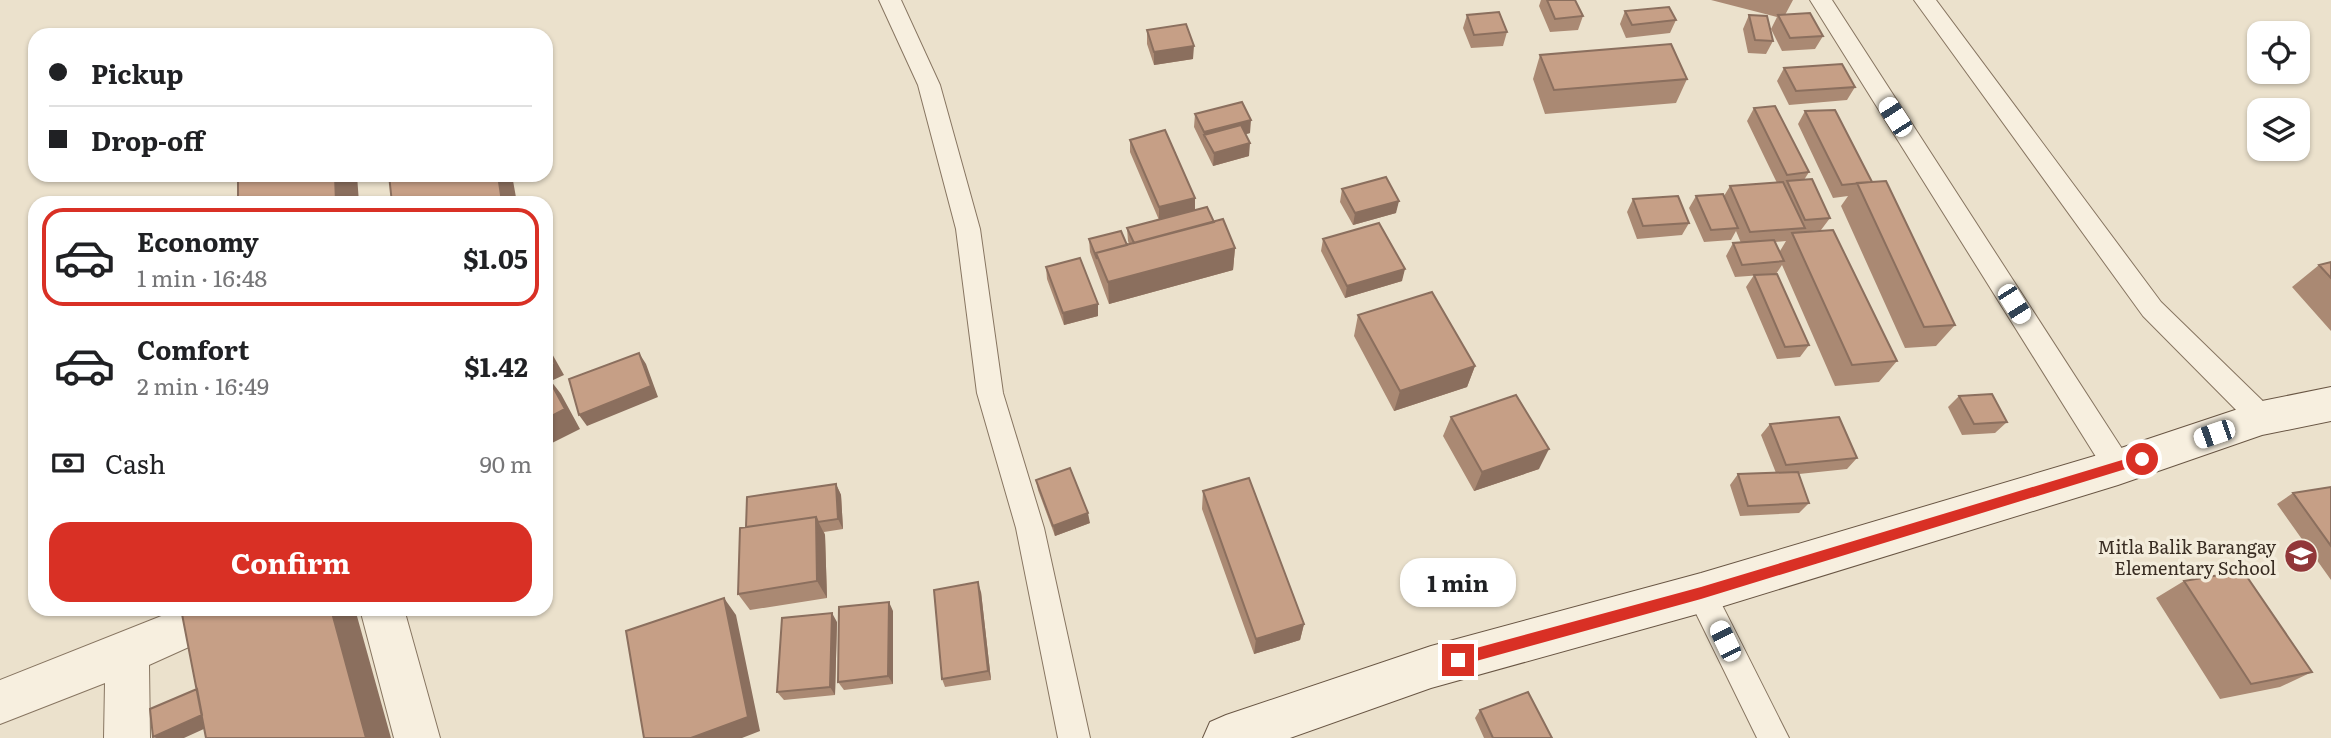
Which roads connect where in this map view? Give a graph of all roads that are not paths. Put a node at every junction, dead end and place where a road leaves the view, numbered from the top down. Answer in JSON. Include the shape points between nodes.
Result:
{"nodes":[{"id":1,"x":890,"y":0,"type":"edge"},
{"id":2,"x":1821,"y":0,"type":"edge"},
{"id":3,"x":1925,"y":0,"type":"edge"},
{"id":4,"x":2331,"y":404,"type":"edge"},
{"id":5,"x":2262,"y":418,"type":"junction"},
{"id":6,"x":2118,"y":467,"type":"junction"},
{"id":7,"x":1701,"y":593,"type":"junction"},
{"id":8,"x":211,"y":616,"type":"edge"},
{"id":9,"x":384,"y":616,"type":"edge"},
{"id":10,"x":127,"y":653,"type":"junction"},
{"id":11,"x":0,"y":702,"type":"edge"},
{"id":12,"x":127,"y":738,"type":"edge"},
{"id":13,"x":417,"y":738,"type":"edge"},
{"id":14,"x":1073,"y":738,"type":"edge"},
{"id":15,"x":1226,"y":738,"type":"edge"},
{"id":16,"x":1773,"y":738,"type":"edge"}],
"edges":[{"from":1,"to":14,"type":"lane","via":[[929,85],[968,229],[990,393],[1030,528]]},
{"from":2,"to":6,"type":"lane"},
{"from":3,"to":5,"type":"lane","via":[[2152,309]]},
{"from":4,"to":5,"type":"street"},
{"from":5,"to":6,"type":"street"},
{"from":6,"to":7,"type":"street"},
{"from":7,"to":15,"type":"street","via":[[1431,667]]},
{"from":7,"to":16,"type":"lane"},
{"from":8,"to":10,"type":"street"},
{"from":9,"to":13,"type":"street"},
{"from":10,"to":11,"type":"street"},
{"from":10,"to":12,"type":"street"}]}
